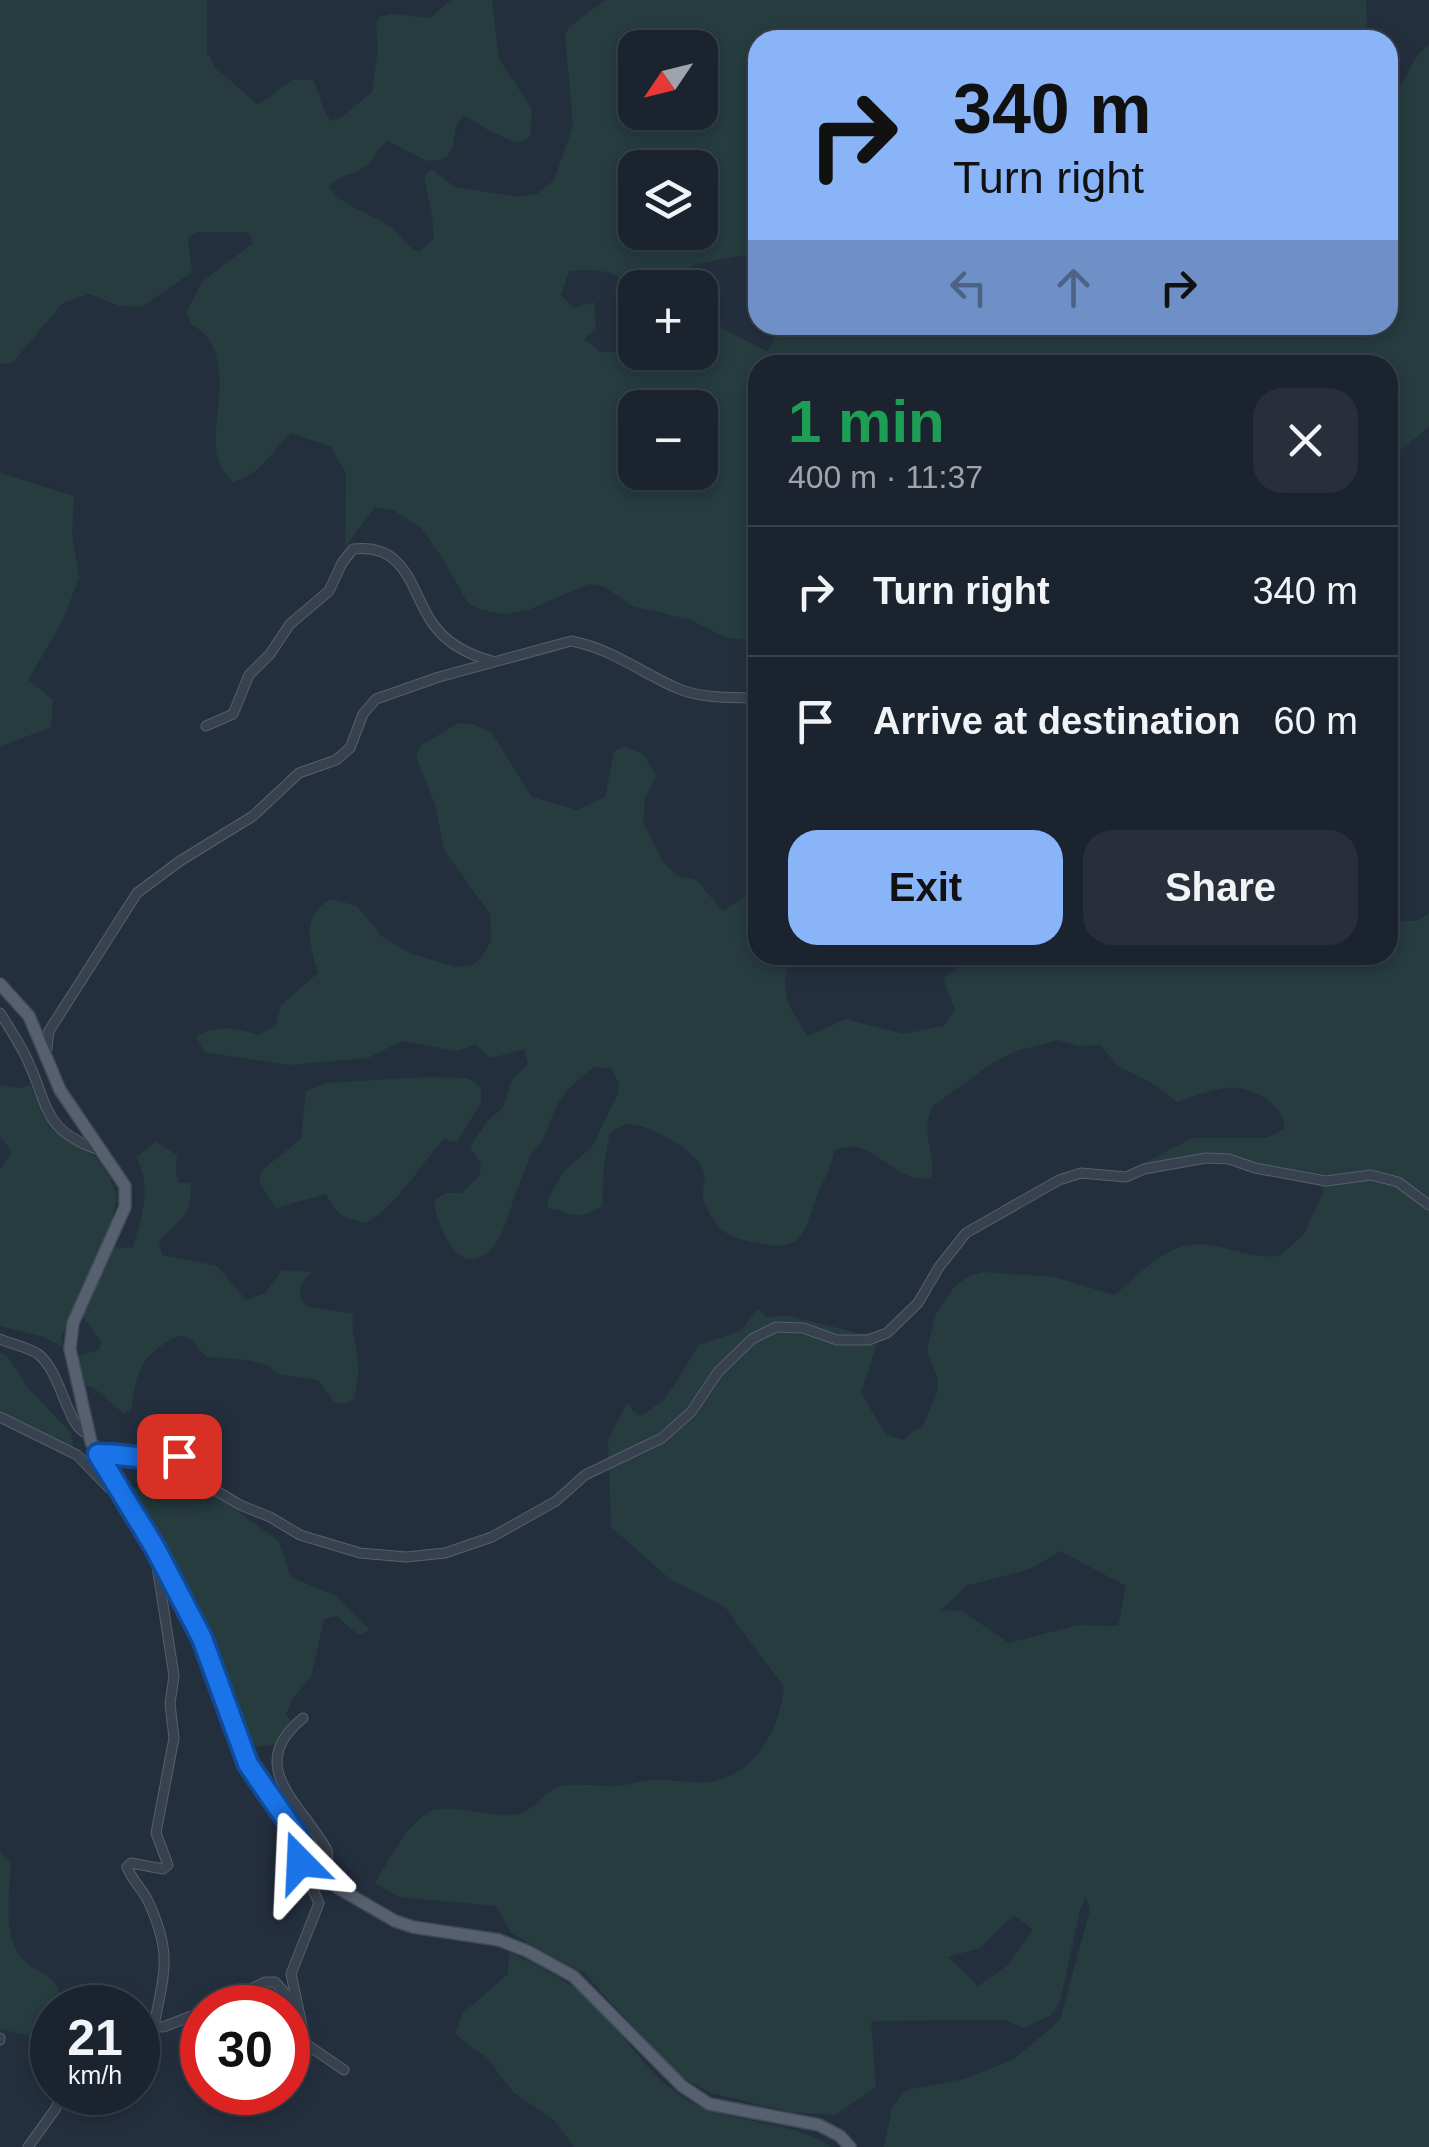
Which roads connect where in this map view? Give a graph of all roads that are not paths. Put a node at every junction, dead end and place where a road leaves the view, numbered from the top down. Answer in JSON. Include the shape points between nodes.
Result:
{"nodes":[{"id":1,"x":495,"y":661,"type":"junction"},
{"id":2,"x":748,"y":698,"type":"edge"},
{"id":3,"x":206,"y":726,"type":"dead end"},
{"id":4,"x":0,"y":984,"type":"edge"},
{"id":5,"x":0,"y":1013,"type":"edge"},
{"id":6,"x":46,"y":1057,"type":"junction"},
{"id":7,"x":104,"y":1152,"type":"junction"},
{"id":8,"x":1429,"y":1206,"type":"edge"},
{"id":9,"x":0,"y":1339,"type":"edge"},
{"id":10,"x":0,"y":1417,"type":"edge"},
{"id":11,"x":88,"y":1434,"type":"junction"},
{"id":12,"x":98,"y":1454,"type":"junction"},
{"id":13,"x":122,"y":1494,"type":"junction"},
{"id":14,"x":154,"y":1546,"type":"junction"},
{"id":15,"x":303,"y":1718,"type":"dead end"},
{"id":16,"x":299,"y":1838,"type":"junction"},
{"id":17,"x":321,"y":1872,"type":"junction"},
{"id":18,"x":292,"y":1985,"type":"edge"},
{"id":19,"x":160,"y":1991,"type":"edge"},
{"id":20,"x":310,"y":2047,"type":"edge"},
{"id":21,"x":344,"y":2070,"type":"dead end"},
{"id":22,"x":51,"y":2115,"type":"edge"},
{"id":23,"x":28,"y":2147,"type":"edge"},
{"id":24,"x":850,"y":2147,"type":"edge"}],
"edges":[{"from":1,"to":2,"type":"street","via":[[572,641],[680,690]]},
{"from":1,"to":3,"type":"street","via":[[468,655],[433,624],[406,568],[375,550],[353,549],[329,592],[290,624],[248,675],[233,714]]},
{"from":1,"to":6,"type":"street","via":[[376,699],[350,748],[336,760],[299,774],[253,816],[137,894],[49,1031]]},
{"from":4,"to":6,"type":"main road","via":[[21,1004]]},
{"from":5,"to":7,"type":"street","via":[[55,1123],[80,1144]]},
{"from":6,"to":7,"type":"main road","via":[[76,1117]]},
{"from":7,"to":11,"type":"main road","via":[[126,1197],[71,1338]]},
{"from":8,"to":12,"type":"street","via":[[1398,1182],[1371,1175],[1326,1181],[1229,1159],[1126,1177],[1080,1172],[966,1232],[918,1303],[887,1333],[837,1340],[776,1327],[752,1338],[662,1438],[585,1474],[556,1501],[492,1537],[445,1552],[360,1553],[300,1536],[240,1505],[215,1490],[197,1464],[179,1456],[151,1462]]},
{"from":9,"to":11,"type":"street","via":[[38,1354],[60,1386],[74,1426]]},
{"from":10,"to":13,"type":"street","via":[[77,1455]]},
{"from":11,"to":12,"type":"main road"},
{"from":12,"to":13,"type":"main road"},
{"from":13,"to":14,"type":"main road"},
{"from":14,"to":16,"type":"main road","via":[[202,1638],[248,1764]]},
{"from":14,"to":19,"type":"street","via":[[174,1676],[174,1738],[156,1833],[168,1865],[127,1868],[161,1932],[166,1956]]},
{"from":15,"to":17,"type":"street","via":[[285,1732],[275,1756],[290,1795],[327,1850]]},
{"from":16,"to":17,"type":"main road"},
{"from":16,"to":18,"type":"street","via":[[300,1862],[319,1903],[290,1974]]},
{"from":17,"to":24,"type":"main road","via":[[413,1928],[499,1940],[573,1976],[682,2086],[710,2104],[819,2125]]},
{"from":20,"to":21,"type":"street"},
{"from":22,"to":23,"type":"street"}]}
